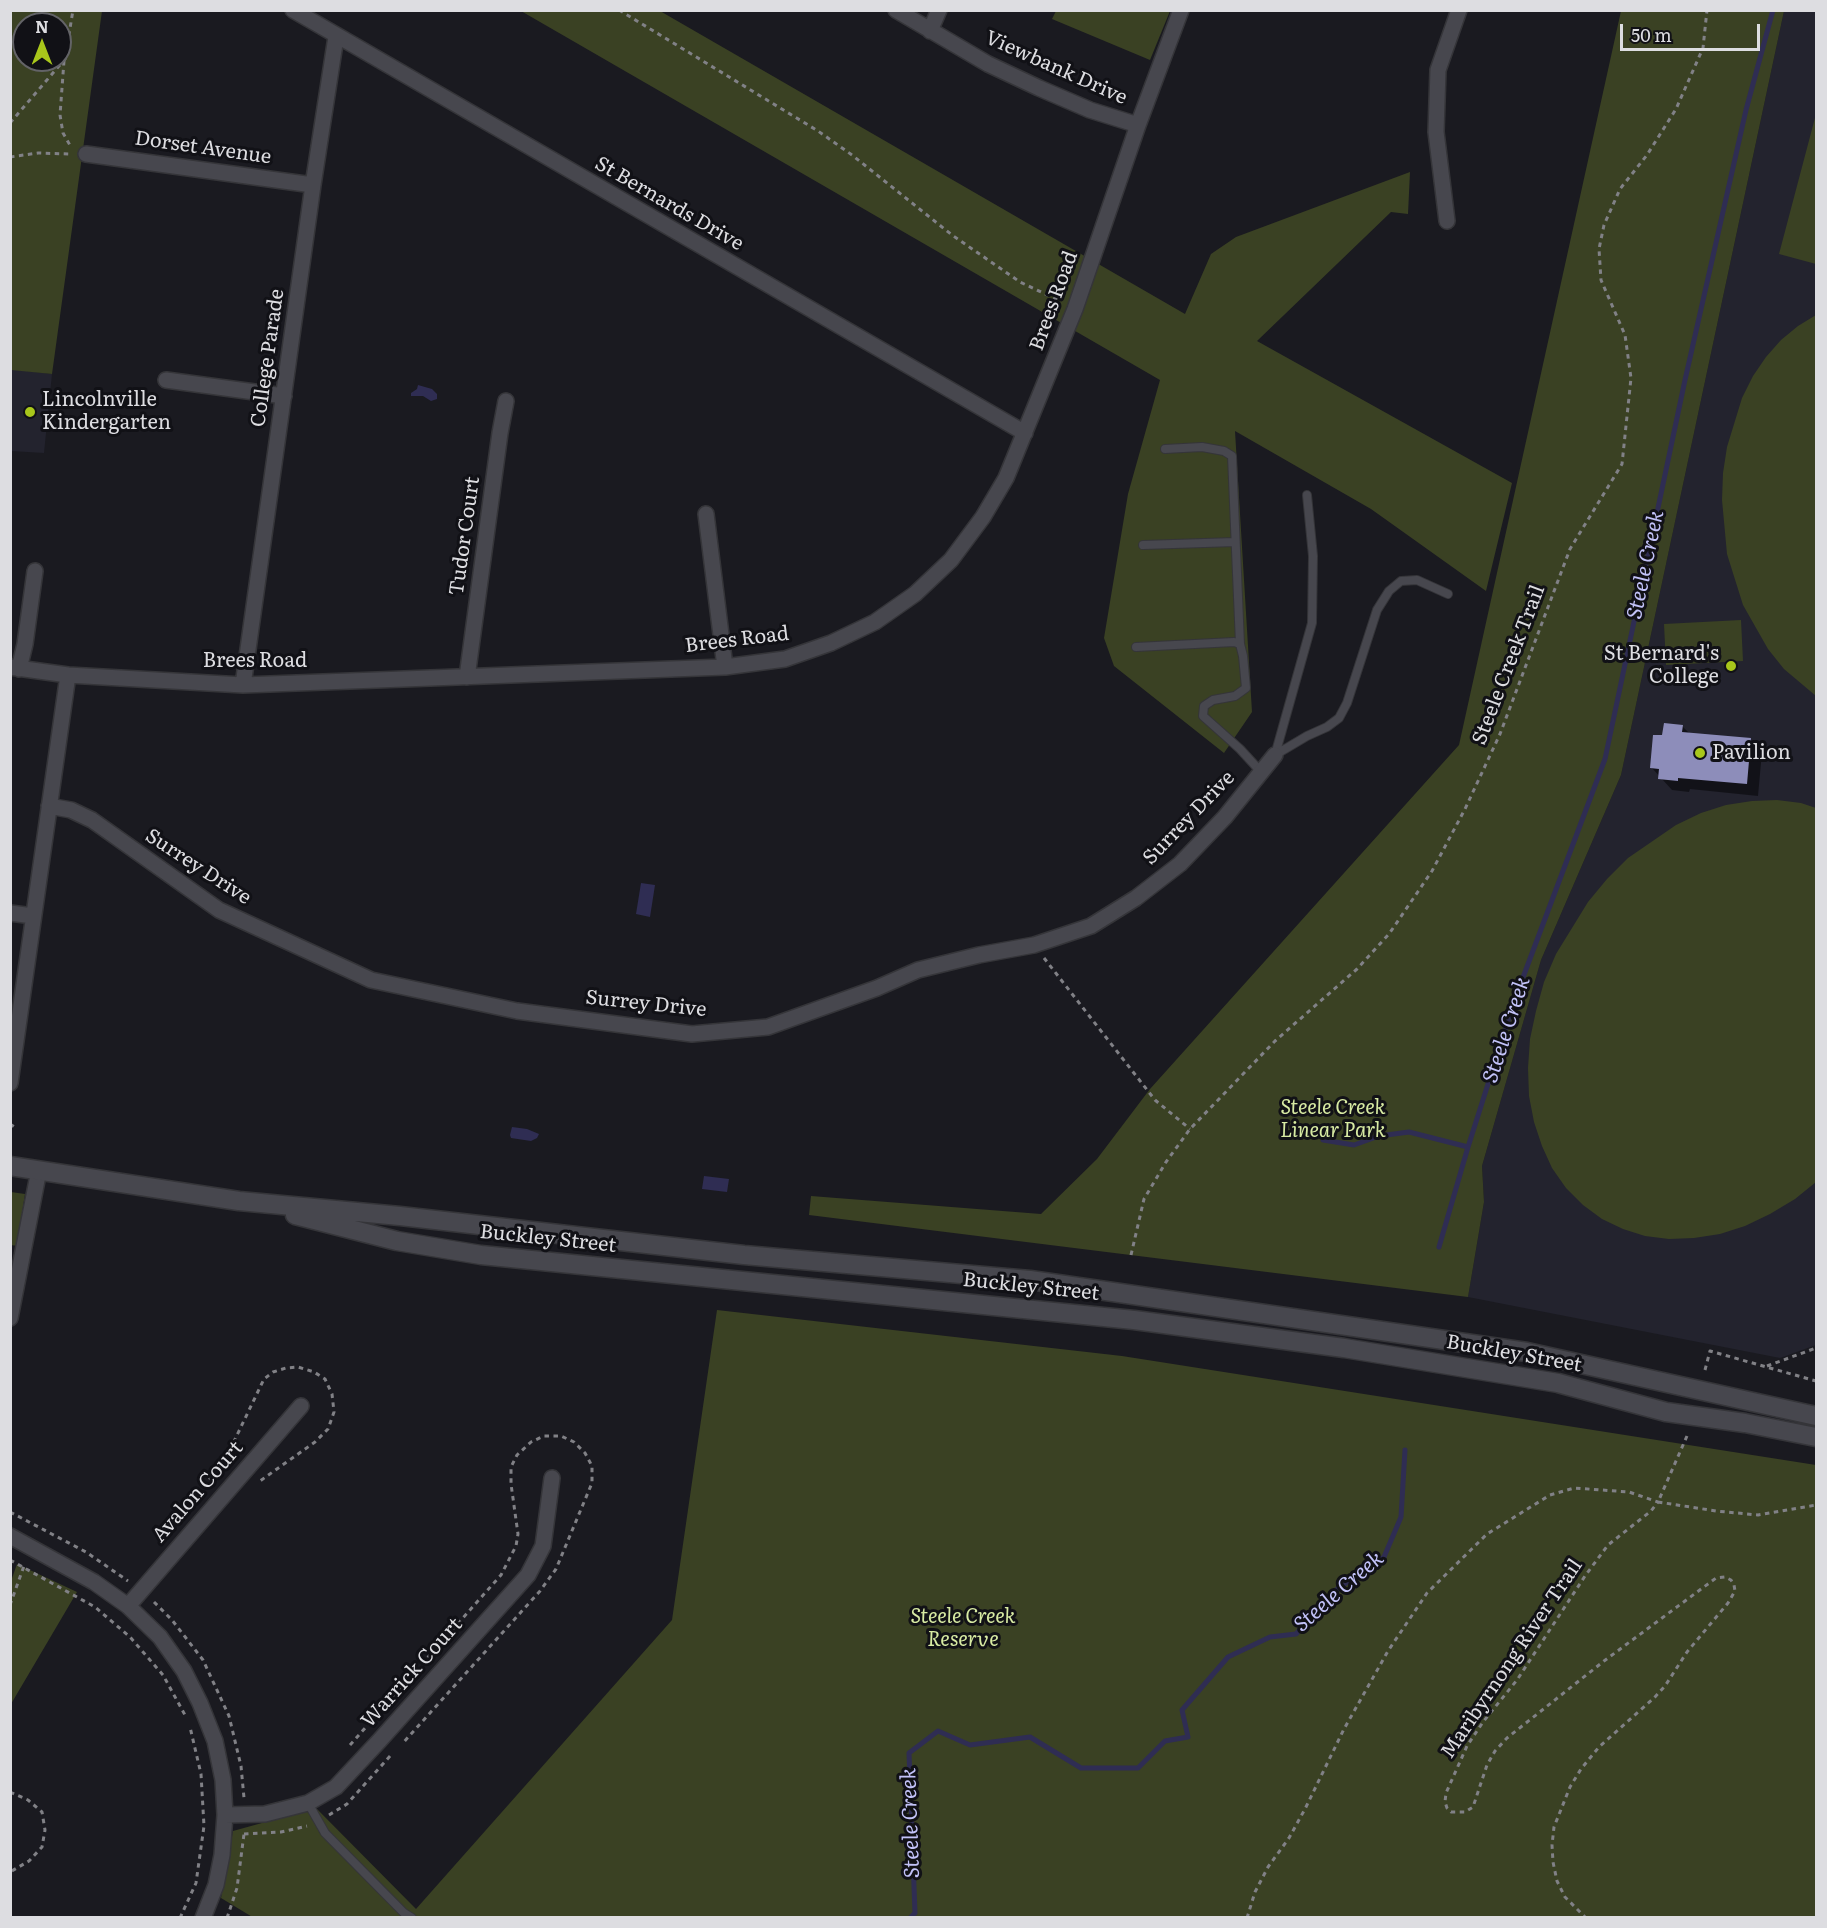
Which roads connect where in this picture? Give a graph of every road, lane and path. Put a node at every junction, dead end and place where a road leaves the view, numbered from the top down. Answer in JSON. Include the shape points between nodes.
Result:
{"nodes":[{"id":1,"x":293,"y":10,"type":"edge"},
{"id":2,"x":619,"y":10,"type":"edge"},
{"id":3,"x":896,"y":10,"type":"edge"},
{"id":4,"x":939,"y":10,"type":"edge"},
{"id":5,"x":1182,"y":10,"type":"edge"},
{"id":6,"x":1460,"y":10,"type":"edge"},
{"id":7,"x":1707,"y":10,"type":"edge"},
{"id":8,"x":930,"y":31,"type":"junction"},
{"id":9,"x":336,"y":37,"type":"junction"},
{"id":10,"x":53,"y":72,"type":"edge"},
{"id":11,"x":63,"y":72,"type":"edge"},
{"id":12,"x":10,"y":123,"type":"edge"},
{"id":13,"x":1138,"y":125,"type":"junction"},
{"id":14,"x":79,"y":152,"type":"junction"},
{"id":15,"x":10,"y":157,"type":"edge"},
{"id":16,"x":313,"y":185,"type":"junction"},
{"id":17,"x":1447,"y":221,"type":"dead end"},
{"id":18,"x":1076,"y":309,"type":"junction"},
{"id":19,"x":166,"y":380,"type":"dead end"},
{"id":20,"x":284,"y":396,"type":"junction"},
{"id":21,"x":507,"y":401,"type":"dead end"},
{"id":22,"x":1025,"y":433,"type":"junction"},
{"id":23,"x":1165,"y":449,"type":"dead end"},
{"id":24,"x":1307,"y":495,"type":"dead end"},
{"id":25,"x":706,"y":514,"type":"dead end"},
{"id":26,"x":1235,"y":542,"type":"junction"},
{"id":27,"x":1143,"y":544,"type":"dead end"},
{"id":28,"x":35,"y":571,"type":"dead end"},
{"id":29,"x":1448,"y":594,"type":"dead end"},
{"id":30,"x":1240,"y":644,"type":"junction"},
{"id":31,"x":1137,"y":647,"type":"dead end"},
{"id":32,"x":725,"y":667,"type":"junction"},
{"id":33,"x":15,"y":668,"type":"edge"},
{"id":34,"x":68,"y":675,"type":"junction"},
{"id":35,"x":466,"y":677,"type":"junction"},
{"id":36,"x":243,"y":685,"type":"junction"},
{"id":37,"x":1275,"y":755,"type":"junction"},
{"id":38,"x":1262,"y":773,"type":"junction"},
{"id":39,"x":49,"y":806,"type":"junction"},
{"id":40,"x":10,"y":913,"type":"edge"},
{"id":41,"x":33,"y":916,"type":"junction"},
{"id":42,"x":1034,"y":945,"type":"junction"},
{"id":43,"x":10,"y":1083,"type":"edge"},
{"id":44,"x":10,"y":1124,"type":"edge"},
{"id":45,"x":16,"y":1128,"type":"dead end"},
{"id":46,"x":1190,"y":1129,"type":"junction"},
{"id":47,"x":10,"y":1166,"type":"edge"},
{"id":48,"x":39,"y":1170,"type":"junction"},
{"id":49,"x":239,"y":1201,"type":"junction"},
{"id":50,"x":1131,"y":1255,"type":"dead end"},
{"id":51,"x":10,"y":1318,"type":"edge"},
{"id":52,"x":1816,"y":1348,"type":"edge"},
{"id":53,"x":1766,"y":1367,"type":"junction"},
{"id":54,"x":1705,"y":1370,"type":"dead end"},
{"id":55,"x":1816,"y":1381,"type":"edge"},
{"id":56,"x":301,"y":1407,"type":"dead end"},
{"id":57,"x":1816,"y":1416,"type":"edge"},
{"id":58,"x":1687,"y":1436,"type":"dead end"},
{"id":59,"x":1816,"y":1437,"type":"edge"},
{"id":60,"x":552,"y":1478,"type":"dead end"},
{"id":61,"x":1658,"y":1502,"type":"junction"},
{"id":62,"x":1816,"y":1505,"type":"edge"},
{"id":63,"x":10,"y":1536,"type":"edge"},
{"id":64,"x":32,"y":1548,"type":"junction"},
{"id":65,"x":10,"y":1560,"type":"edge"},
{"id":66,"x":24,"y":1567,"type":"junction"},
{"id":67,"x":10,"y":1605,"type":"edge"},
{"id":68,"x":128,"y":1606,"type":"junction"},
{"id":69,"x":10,"y":1792,"type":"edge"},
{"id":70,"x":308,"y":1803,"type":"junction"},
{"id":71,"x":225,"y":1815,"type":"junction"},
{"id":72,"x":10,"y":1872,"type":"edge"},
{"id":73,"x":180,"y":1917,"type":"edge"},
{"id":74,"x":203,"y":1917,"type":"edge"},
{"id":75,"x":412,"y":1917,"type":"edge"},
{"id":76,"x":1247,"y":1917,"type":"edge"},
{"id":77,"x":1586,"y":1917,"type":"edge"}],
"edges":[{"from":1,"to":9,"type":"street","name":"St Bernards Drive"},
{"from":2,"to":18,"type":"path","via":[[818,131],[952,235],[1020,282]]},
{"from":3,"to":8,"type":"street","name":"Viewbank Drive"},
{"from":4,"to":8,"type":"street"},
{"from":5,"to":13,"type":"street","name":"Brees Road"},
{"from":6,"to":17,"type":"street","via":[[1437,70],[1436,132]]},
{"from":7,"to":46,"type":"path","name":"Steele Creek Trail","via":[[1703,48],[1676,109],[1620,189],[1604,225],[1599,249],[1601,280],[1625,335],[1631,378],[1622,464],[1570,549],[1500,734],[1466,809],[1432,871],[1389,934],[1357,969],[1275,1041]]},
{"from":8,"to":13,"type":"street","name":"Viewbank Drive","via":[[1039,88]]},
{"from":9,"to":16,"type":"street","name":"College Parade"},
{"from":9,"to":22,"type":"street","name":"St Bernards Drive"},
{"from":10,"to":12,"type":"path"},
{"from":11,"to":14,"type":"path","via":[[60,115],[63,133],[70,147]]},
{"from":13,"to":18,"type":"street","name":"Brees Road"},
{"from":14,"to":15,"type":"path"},
{"from":14,"to":16,"type":"street","name":"Dorset Avenue"},
{"from":16,"to":20,"type":"street","name":"College Parade"},
{"from":18,"to":22,"type":"street","name":"Brees Road"},
{"from":19,"to":20,"type":"street"},
{"from":20,"to":36,"type":"street","name":"College Parade"},
{"from":21,"to":35,"type":"street","name":"Tudor Court"},
{"from":22,"to":32,"type":"street","name":"Brees Road","via":[[1006,478],[982,517],[951,560],[915,594],[875,622],[831,643],[785,659]]},
{"from":23,"to":26,"type":"lane","via":[[1202,447],[1232,456]]},
{"from":24,"to":37,"type":"lane","via":[[1313,556],[1312,623]]},
{"from":25,"to":32,"type":"street"},
{"from":26,"to":27,"type":"lane"},
{"from":26,"to":30,"type":"lane"},
{"from":28,"to":33,"type":"street","via":[[25,644]]},
{"from":29,"to":37,"type":"lane","via":[[1417,580],[1401,581],[1389,591],[1377,610],[1339,718]]},
{"from":30,"to":31,"type":"lane"},
{"from":30,"to":38,"type":"lane","via":[[1246,688],[1235,696],[1213,700],[1204,706],[1203,716]]},
{"from":32,"to":35,"type":"street","name":"Brees Road"},
{"from":33,"to":34,"type":"street","name":"Brees Road"},
{"from":34,"to":36,"type":"street","name":"Brees Road"},
{"from":34,"to":39,"type":"street"},
{"from":35,"to":36,"type":"street","name":"Brees Road"},
{"from":37,"to":38,"type":"street","name":"Surrey Drive"},
{"from":38,"to":42,"type":"street","name":"Surrey Drive","via":[[1180,864],[1137,898],[1091,926]]},
{"from":39,"to":41,"type":"street"},
{"from":39,"to":42,"type":"street","name":"Surrey Drive","via":[[71,810],[92,820],[219,910],[371,980],[517,1011],[692,1034],[768,1027],[918,970]]},
{"from":40,"to":41,"type":"street"},
{"from":41,"to":43,"type":"street"},
{"from":42,"to":46,"type":"path","via":[[1155,1100]]},
{"from":44,"to":45,"type":"path"},
{"from":46,"to":50,"type":"path","name":"Steele Creek Trail","via":[[1144,1199]]},
{"from":47,"to":48,"type":"main road","name":"Buckley Street"},
{"from":48,"to":49,"type":"main road","name":"Buckley Street"},
{"from":48,"to":51,"type":"street"},
{"from":49,"to":57,"type":"main road","name":"Buckley Street","via":[[744,1255],[1030,1280],[1527,1352]]},
{"from":49,"to":59,"type":"main road","name":"Buckley Street","via":[[397,1241],[481,1255],[1134,1320],[1558,1383],[1666,1412]]},
{"from":52,"to":53,"type":"path"},
{"from":53,"to":54,"type":"path","via":[[1710,1351]]},
{"from":53,"to":55,"type":"path"},
{"from":56,"to":68,"type":"street","name":"Avalon Court"},
{"from":58,"to":61,"type":"path"},
{"from":60,"to":70,"type":"street","name":"Warrick Court","via":[[543,1546],[528,1575],[336,1787]]},
{"from":61,"to":62,"type":"path","via":[[1758,1515]]},
{"from":61,"to":76,"type":"path","via":[[1616,1490],[1561,1490],[1497,1527],[1427,1593],[1388,1651],[1344,1729],[1305,1809],[1255,1892]]},
{"from":61,"to":77,"type":"path","name":"Maribyrnong River Trail","via":[[1608,1545],[1585,1576],[1517,1680],[1467,1746],[1446,1793],[1445,1802],[1452,1812],[1466,1812],[1473,1807],[1487,1765],[1507,1738],[1703,1586],[1722,1577],[1731,1580],[1733,1595],[1665,1686],[1599,1747],[1570,1787],[1554,1827],[1553,1863],[1565,1897]]},
{"from":63,"to":64,"type":"street"},
{"from":64,"to":66,"type":"path"},
{"from":64,"to":68,"type":"street"},
{"from":65,"to":66,"type":"path"},
{"from":66,"to":67,"type":"path"},
{"from":66,"to":73,"type":"path","via":[[95,1606],[130,1637],[163,1675],[189,1721],[201,1774],[204,1826],[196,1883]]},
{"from":68,"to":71,"type":"street","via":[[160,1637],[184,1671],[200,1704],[215,1741]]},
{"from":69,"to":72,"type":"path","via":[[42,1812],[45,1830],[42,1847],[29,1861]]},
{"from":70,"to":71,"type":"street","name":"Warrick Court","via":[[265,1814]]},
{"from":70,"to":75,"type":"lane","via":[[325,1833]]},
{"from":71,"to":74,"type":"street","via":[[216,1885]]}]}
